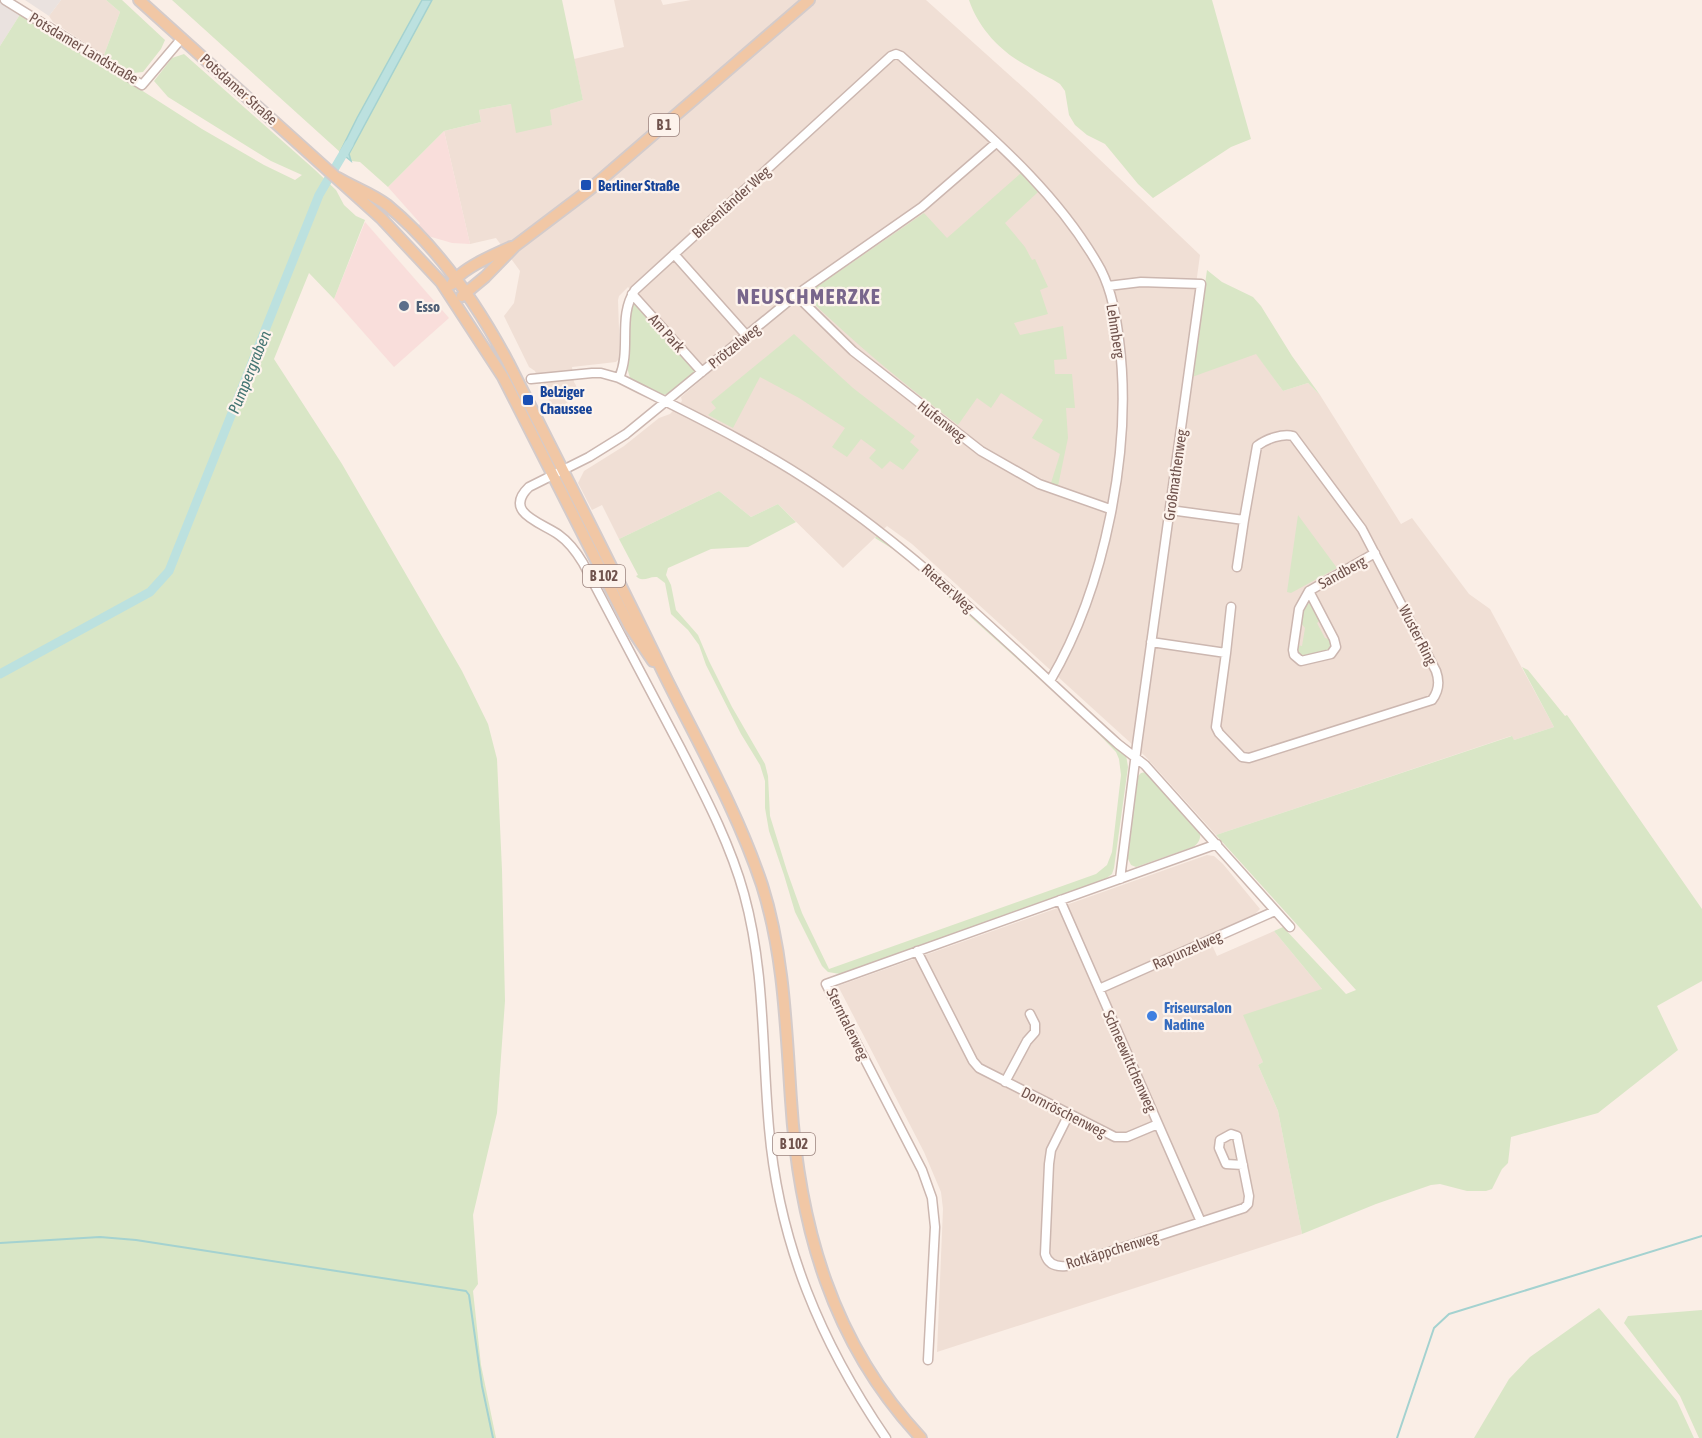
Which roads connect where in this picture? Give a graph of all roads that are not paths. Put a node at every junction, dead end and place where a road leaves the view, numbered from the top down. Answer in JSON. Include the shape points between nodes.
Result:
{"nodes":[{"id":1,"x":5,"y":0,"type":"edge"},
{"id":2,"x":139,"y":0,"type":"edge"},
{"id":3,"x":809,"y":0,"type":"edge"},
{"id":4,"x":182,"y":38,"type":"junction"},
{"id":5,"x":896,"y":54,"type":"joint"},
{"id":6,"x":996,"y":143,"type":"junction"},
{"id":7,"x":338,"y":178,"type":"junction"},
{"id":8,"x":515,"y":246,"type":"junction"},
{"id":9,"x":674,"y":254,"type":"junction"},
{"id":10,"x":455,"y":278,"type":"junction"},
{"id":11,"x":1108,"y":286,"type":"junction"},
{"id":12,"x":466,"y":293,"type":"junction"},
{"id":13,"x":632,"y":294,"type":"junction"},
{"id":14,"x":796,"y":295,"type":"junction"},
{"id":15,"x":452,"y":297,"type":"junction"},
{"id":16,"x":747,"y":336,"type":"junction"},
{"id":17,"x":702,"y":372,"type":"junction"},
{"id":18,"x":619,"y":378,"type":"junction"},
{"id":19,"x":531,"y":379,"type":"dead end"},
{"id":20,"x":665,"y":401,"type":"junction"},
{"id":21,"x":557,"y":472,"type":"junction"},
{"id":22,"x":1110,"y":509,"type":"junction"},
{"id":23,"x":1170,"y":510,"type":"junction"},
{"id":24,"x":1244,"y":520,"type":"junction"},
{"id":25,"x":1375,"y":554,"type":"junction"},
{"id":26,"x":1237,"y":567,"type":"dead end"},
{"id":27,"x":1309,"y":591,"type":"junction"},
{"id":28,"x":1231,"y":607,"type":"dead end"},
{"id":29,"x":1151,"y":642,"type":"junction"},
{"id":30,"x":1226,"y":652,"type":"junction"},
{"id":31,"x":1050,"y":681,"type":"junction"},
{"id":32,"x":1136,"y":758,"type":"junction"},
{"id":33,"x":1217,"y":844,"type":"junction"},
{"id":34,"x":1120,"y":879,"type":"junction"},
{"id":35,"x":1060,"y":900,"type":"junction"},
{"id":36,"x":1275,"y":911,"type":"junction"},
{"id":37,"x":1290,"y":927,"type":"dead end"},
{"id":38,"x":917,"y":951,"type":"junction"},
{"id":39,"x":1099,"y":989,"type":"junction"},
{"id":40,"x":1030,"y":1014,"type":"dead end"},
{"id":41,"x":1005,"y":1082,"type":"junction"},
{"id":42,"x":1069,"y":1114,"type":"junction"},
{"id":43,"x":1158,"y":1124,"type":"junction"},
{"id":44,"x":1243,"y":1165,"type":"dead end"},
{"id":45,"x":1201,"y":1222,"type":"junction"},
{"id":46,"x":928,"y":1360,"type":"dead end"},
{"id":47,"x":886,"y":1438,"type":"edge"},
{"id":48,"x":921,"y":1438,"type":"edge"}],
"edges":[{"from":1,"to":4,"type":"street","name":"Potsdamer Landstraße","via":[[142,85]]},
{"from":2,"to":4,"type":"main road","name":"Potsdamer Straße"},
{"from":3,"to":8,"type":"main road","number":"B 1","via":[[582,195]]},
{"from":4,"to":7,"type":"main road","name":"Potsdamer Straße"},
{"from":5,"to":6,"type":"street","name":"Lehmberg"},
{"from":5,"to":9,"type":"street","name":"Biesenländer Weg"},
{"from":6,"to":11,"type":"street","name":"Lehmberg","via":[[1066,217]]},
{"from":6,"to":14,"type":"street","name":"Prötzelweg","via":[[915,213]]},
{"from":7,"to":10,"type":"main road","name":"Potsdamer Straße","via":[[385,203]]},
{"from":7,"to":15,"type":"main road","name":"Potsdamer Straße","via":[[411,248]]},
{"from":8,"to":10,"type":"main road","number":"B 1"},
{"from":8,"to":12,"type":"main road","number":"B 1"},
{"from":9,"to":13,"type":"street","name":"Biesenländer Weg"},
{"from":9,"to":16,"type":"street"},
{"from":10,"to":12,"type":"main road","number":"B 102"},
{"from":10,"to":15,"type":"main road"},
{"from":11,"to":22,"type":"street","name":"Lehmberg","via":[[1118,330],[1123,393],[1121,445]]},
{"from":11,"to":23,"type":"street","name":"Großmathenweg","via":[[1141,282],[1201,284]]},
{"from":12,"to":15,"type":"main road","number":"B 1"},
{"from":12,"to":21,"type":"main road","number":"B 102","via":[[508,362]]},
{"from":13,"to":17,"type":"street","name":"Am Park"},
{"from":13,"to":18,"type":"street","via":[[625,313],[626,355]]},
{"from":14,"to":16,"type":"street","name":"Prötzelweg"},
{"from":14,"to":22,"type":"street","name":"Hufenweg","via":[[853,351],[974,446],[1039,484]]},
{"from":15,"to":21,"type":"main road","number":"B 102"},
{"from":16,"to":17,"type":"street","name":"Prötzelweg"},
{"from":17,"to":20,"type":"street","name":"Prötzelweg"},
{"from":18,"to":19,"type":"street","name":"Rietzer Weg","via":[[592,373]]},
{"from":18,"to":20,"type":"street","name":"Rietzer Weg"},
{"from":20,"to":21,"type":"street","name":"Prötzelweg","via":[[608,446]]},
{"from":20,"to":31,"type":"street","name":"Rietzer Weg","via":[[773,458],[835,498],[914,558]]},
{"from":21,"to":47,"type":"street","name":"Prötzelweg","via":[[525,491],[520,504],[530,518],[562,537],[583,563],[701,789],[736,870],[757,955],[771,1154],[787,1237],[818,1322]]},
{"from":21,"to":48,"type":"main road","number":"B 102","via":[[730,803],[763,888],[778,953],[795,1151],[816,1255],[857,1349],[886,1395]]},
{"from":22,"to":31,"type":"street","name":"Lehmberg","via":[[1085,607]]},
{"from":23,"to":24,"type":"street"},
{"from":23,"to":29,"type":"street","name":"Großmathenweg"},
{"from":24,"to":25,"type":"street","name":"Wuster Ring","via":[[1257,446],[1291,435],[1355,519]]},
{"from":24,"to":26,"type":"street","name":"Wuster Ring"},
{"from":25,"to":27,"type":"street","name":"Sandberg"},
{"from":25,"to":30,"type":"street","name":"Wuster Ring","via":[[1436,671],[1439,684],[1432,700],[1242,758],[1216,727]]},
{"from":27,"to":27,"type":"street","name":"Sandberg","via":[[1336,647],[1331,654],[1301,662],[1293,650],[1299,609]]},
{"from":28,"to":30,"type":"street","name":"Wuster Ring"},
{"from":29,"to":30,"type":"street"},
{"from":29,"to":32,"type":"street","name":"Großmathenweg"},
{"from":31,"to":32,"type":"street","name":"Rietzer Weg"},
{"from":32,"to":33,"type":"street","name":"Rietzer Weg"},
{"from":32,"to":34,"type":"street"},
{"from":33,"to":34,"type":"street","name":"Sterntalerweg"},
{"from":33,"to":36,"type":"street","name":"Rietzer Weg"},
{"from":34,"to":35,"type":"street","name":"Sterntalerweg"},
{"from":35,"to":38,"type":"street","name":"Sterntalerweg"},
{"from":35,"to":39,"type":"street","name":"Schneewittchenweg"},
{"from":36,"to":37,"type":"street","name":"Rietzer Weg"},
{"from":36,"to":39,"type":"street","name":"Rapunzelweg"},
{"from":38,"to":41,"type":"street","name":"Dornröschenweg","via":[[973,1061]]},
{"from":38,"to":46,"type":"street","name":"Sterntalerweg","via":[[826,984],[929,1188],[934,1227]]},
{"from":39,"to":43,"type":"street","name":"Schneewittchenweg"},
{"from":40,"to":41,"type":"street","name":"Dornröschenweg","via":[[1035,1032],[1026,1041]]},
{"from":41,"to":42,"type":"street","name":"Dornröschenweg"},
{"from":42,"to":43,"type":"street","name":"Dornröschenweg","via":[[1118,1138]]},
{"from":42,"to":45,"type":"street","name":"Rotkäppchenweg","via":[[1050,1154],[1045,1251],[1050,1263],[1066,1266]]},
{"from":43,"to":45,"type":"street","name":"Schneewittchenweg"},
{"from":44,"to":45,"type":"street","name":"Rotkäppchenweg","via":[[1249,1196],[1246,1207]]}]}
